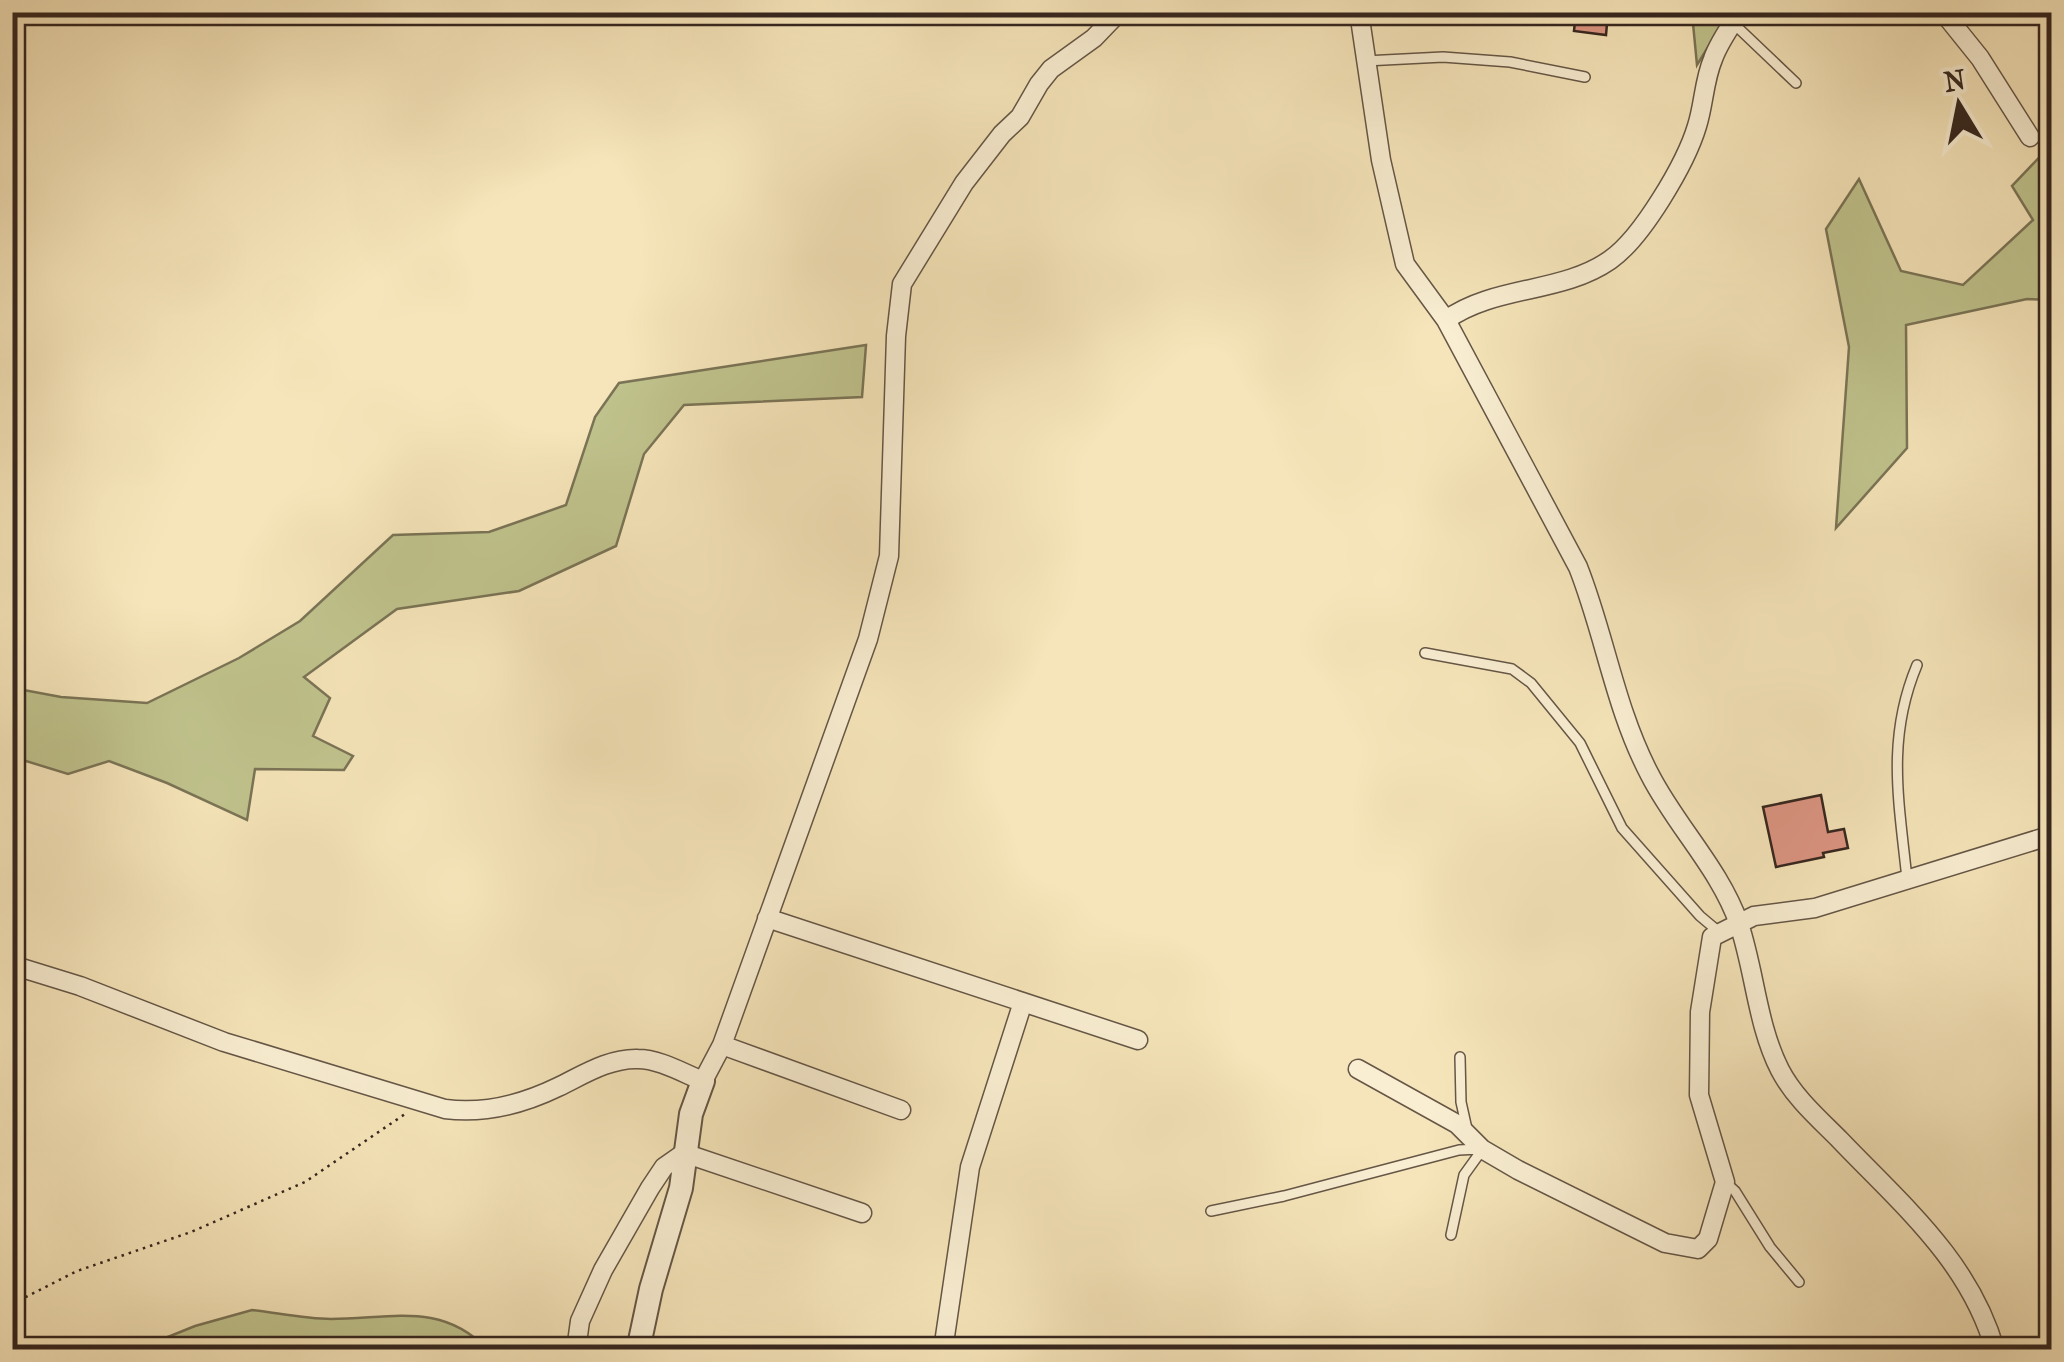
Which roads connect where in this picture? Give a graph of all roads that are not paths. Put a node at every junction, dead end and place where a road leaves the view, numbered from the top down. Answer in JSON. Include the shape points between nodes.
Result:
{"nodes":[{"id":1,"x":1120,"y":12,"type":"edge"},
{"id":2,"x":1358,"y":12,"type":"edge"},
{"id":3,"x":1943,"y":12,"type":"edge"},
{"id":4,"x":1737,"y":18,"type":"edge"},
{"id":5,"x":1364,"y":61,"type":"junction"},
{"id":6,"x":1585,"y":77,"type":"dead end"},
{"id":7,"x":1796,"y":83,"type":"dead end"},
{"id":8,"x":2030,"y":137,"type":"dead end"},
{"id":9,"x":1446,"y":320,"type":"junction"},
{"id":10,"x":1424,"y":653,"type":"dead end"},
{"id":11,"x":1917,"y":665,"type":"dead end"},
{"id":12,"x":2052,"y":835,"type":"edge"},
{"id":13,"x":1907,"y":881,"type":"junction"},
{"id":14,"x":767,"y":918,"type":"junction"},
{"id":15,"x":1738,"y":924,"type":"junction"},
{"id":16,"x":1719,"y":932,"type":"junction"},
{"id":17,"x":12,"y":965,"type":"edge"},
{"id":18,"x":1023,"y":1002,"type":"junction"},
{"id":19,"x":1138,"y":1040,"type":"dead end"},
{"id":20,"x":722,"y":1045,"type":"junction"},
{"id":21,"x":1460,"y":1057,"type":"dead end"},
{"id":22,"x":1358,"y":1070,"type":"dead end"},
{"id":23,"x":703,"y":1081,"type":"junction"},
{"id":24,"x":901,"y":1110,"type":"dead end"},
{"id":25,"x":1467,"y":1132,"type":"junction"},
{"id":26,"x":1482,"y":1150,"type":"junction"},
{"id":27,"x":684,"y":1153,"type":"junction"},
{"id":28,"x":1725,"y":1182,"type":"junction"},
{"id":29,"x":1211,"y":1211,"type":"dead end"},
{"id":30,"x":862,"y":1213,"type":"dead end"},
{"id":31,"x":1451,"y":1235,"type":"dead end"},
{"id":32,"x":1799,"y":1282,"type":"dead end"},
{"id":33,"x":576,"y":1350,"type":"edge"},
{"id":34,"x":638,"y":1350,"type":"edge"},
{"id":35,"x":943,"y":1350,"type":"edge"},
{"id":36,"x":1994,"y":1350,"type":"edge"}],
"edges":[{"from":1,"to":14,"type":"street","via":[[1051,69],[964,183],[902,284],[886,576]]},
{"from":2,"to":5,"type":"street"},
{"from":3,"to":8,"type":"street"},
{"from":4,"to":7,"type":"lane"},
{"from":4,"to":9,"type":"street","via":[[1713,56],[1686,151],[1630,242],[1590,272],[1480,301]]},
{"from":5,"to":6,"type":"lane","via":[[1443,56]]},
{"from":5,"to":9,"type":"street","via":[[1405,264]]},
{"from":9,"to":15,"type":"street","via":[[1578,567],[1644,764]]},
{"from":10,"to":16,"type":"lane","via":[[1512,669],[1531,683],[1580,743],[1622,828]]},
{"from":11,"to":13,"type":"lane","via":[[1902,699],[1896,756]]},
{"from":12,"to":13,"type":"street"},
{"from":13,"to":15,"type":"street"},
{"from":14,"to":18,"type":"street"},
{"from":14,"to":20,"type":"street"},
{"from":15,"to":16,"type":"street"},
{"from":15,"to":36,"type":"street","via":[[1781,1071],[1941,1244],[1977,1299]]},
{"from":16,"to":28,"type":"street","via":[[1712,937],[1704,982],[1698,1073],[1703,1114]]},
{"from":17,"to":23,"type":"street","via":[[224,1042],[464,1111],[506,1106],[636,1058]]},
{"from":18,"to":19,"type":"street"},
{"from":18,"to":35,"type":"street","via":[[970,1167]]},
{"from":20,"to":23,"type":"street"},
{"from":20,"to":24,"type":"street"},
{"from":21,"to":25,"type":"lane"},
{"from":22,"to":25,"type":"street"},
{"from":23,"to":27,"type":"street"},
{"from":25,"to":26,"type":"street"},
{"from":26,"to":28,"type":"street","via":[[1683,1248],[1698,1249],[1708,1239]]},
{"from":26,"to":29,"type":"lane","via":[[1459,1150]]},
{"from":26,"to":31,"type":"lane","via":[[1464,1175]]},
{"from":27,"to":30,"type":"street"},
{"from":27,"to":33,"type":"street","via":[[664,1167],[602,1270],[580,1321]]},
{"from":27,"to":34,"type":"street","via":[[682,1188]]},
{"from":28,"to":32,"type":"lane"}]}
